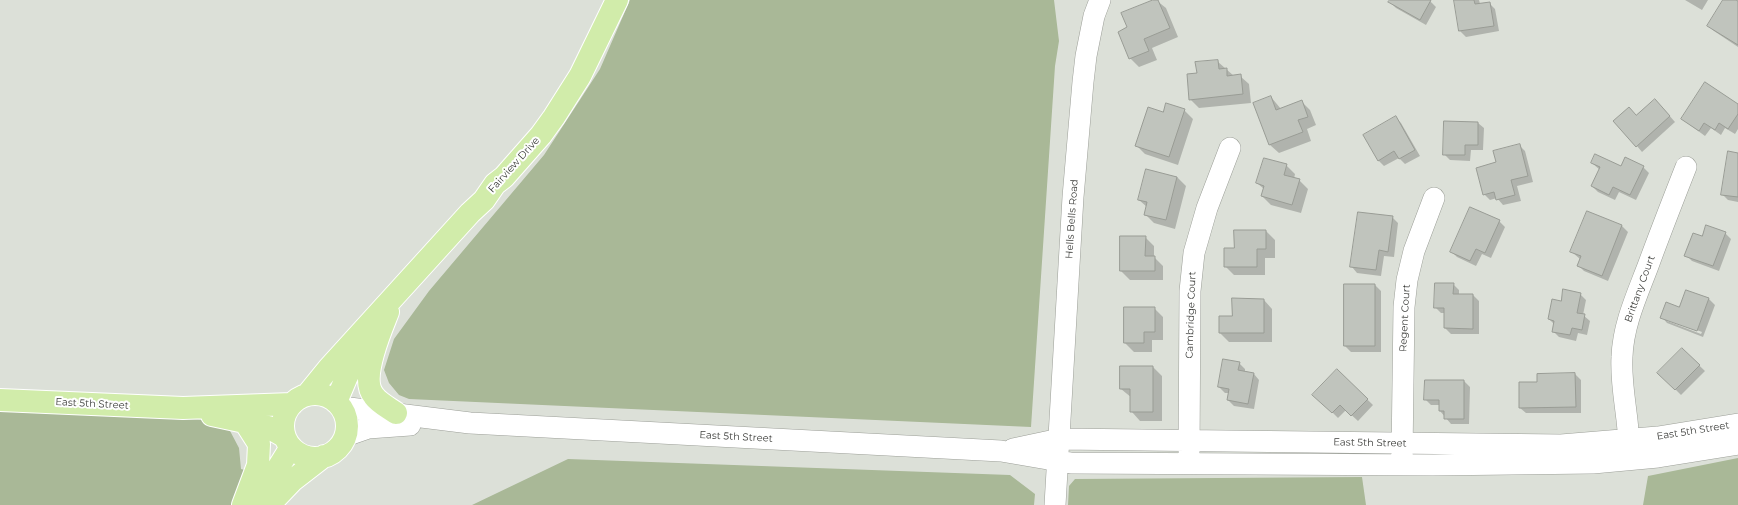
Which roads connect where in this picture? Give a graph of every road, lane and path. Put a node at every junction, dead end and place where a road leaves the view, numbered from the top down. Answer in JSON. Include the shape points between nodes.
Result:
{"nodes":[{"id":1,"x":617,"y":0,"type":"edge"},
{"id":2,"x":1100,"y":0,"type":"edge"},
{"id":3,"x":1230,"y":148,"type":"dead end"},
{"id":4,"x":1686,"y":167,"type":"dead end"},
{"id":5,"x":1434,"y":198,"type":"dead end"},
{"id":6,"x":388,"y":304,"type":"junction"},
{"id":7,"x":299,"y":399,"type":"junction"},
{"id":8,"x":0,"y":400,"type":"edge"},
{"id":9,"x":339,"y":405,"type":"junction"},
{"id":10,"x":183,"y":408,"type":"junction"},
{"id":11,"x":396,"y":414,"type":"junction"},
{"id":12,"x":245,"y":422,"type":"junction"},
{"id":13,"x":470,"y":423,"type":"junction"},
{"id":14,"x":1738,"y":424,"type":"edge"},
{"id":15,"x":345,"y":436,"type":"junction"},
{"id":16,"x":1060,"y":439,"type":"junction"},
{"id":17,"x":1629,"y":439,"type":"junction"},
{"id":18,"x":288,"y":442,"type":"junction"},
{"id":19,"x":1189,"y":442,"type":"junction"},
{"id":20,"x":1738,"y":444,"type":"edge"},
{"id":21,"x":1001,"y":451,"type":"junction"},
{"id":22,"x":1402,"y":454,"type":"junction"},
{"id":23,"x":324,"y":456,"type":"junction"},
{"id":24,"x":1629,"y":460,"type":"junction"},
{"id":25,"x":1058,"y":461,"type":"junction"},
{"id":26,"x":1189,"y":463,"type":"junction"},
{"id":27,"x":243,"y":505,"type":"edge"},
{"id":28,"x":255,"y":505,"type":"edge"},
{"id":29,"x":269,"y":505,"type":"edge"},
{"id":30,"x":1055,"y":505,"type":"edge"}],
"edges":[{"from":1,"to":6,"type":"main road","name":"Fairview Drive","via":[[580,76],[541,134]]},
{"from":2,"to":16,"type":"street","name":"Hells Bells Road","via":[[1094,16],[1083,82],[1073,197]]},
{"from":3,"to":19,"type":"street","name":"Cambridge Court","via":[[1207,208],[1194,253],[1190,291]]},
{"from":4,"to":17,"type":"street","name":"Brittany Court","via":[[1626,328],[1622,371]]},
{"from":5,"to":22,"type":"street","name":"Regent Court","via":[[1406,280]]},
{"from":6,"to":7,"type":"main road","name":"Fairview Drive"},
{"from":6,"to":9,"type":"main road","name":"Fairview Drive","via":[[347,376]]},
{"from":6,"to":11,"type":"main road","via":[[374,345],[368,380],[373,396]]},
{"from":7,"to":9,"type":"main road","via":[[320,394]]},
{"from":7,"to":10,"type":"main road","name":"East 5th Street"},
{"from":7,"to":18,"type":"main road","via":[[284,420]]},
{"from":8,"to":10,"type":"main road","name":"East 5th Street"},
{"from":9,"to":11,"type":"street","name":"East 5th Street"},
{"from":9,"to":15,"type":"main road","via":[[346,418]]},
{"from":10,"to":12,"type":"main road","name":"East 5th Street"},
{"from":11,"to":13,"type":"street","name":"East 5th Street"},
{"from":12,"to":18,"type":"main road","name":"East 5th Street","via":[[268,427]]},
{"from":12,"to":27,"type":"main road","via":[[259,444],[258,465]]},
{"from":13,"to":15,"type":"street","name":"East 5th Street","via":[[378,426]]},
{"from":13,"to":21,"type":"street","name":"East 5th Street"},
{"from":14,"to":17,"type":"street","name":"East 5th Street"},
{"from":15,"to":23,"type":"main road","via":[[339,446]]},
{"from":16,"to":19,"type":"street","name":"East 5th Street"},
{"from":16,"to":21,"type":"street","name":"East 5th Street"},
{"from":16,"to":25,"type":"street","name":"Hells Bells Road"},
{"from":17,"to":22,"type":"street","name":"East 5th Street"},
{"from":17,"to":24,"type":"street","name":"Brittany Court"},
{"from":18,"to":23,"type":"main road","via":[[306,456]]},
{"from":18,"to":28,"type":"main road"},
{"from":19,"to":22,"type":"street","name":"East 5th Street"},
{"from":19,"to":26,"type":"street","name":"Cambridge Court"},
{"from":20,"to":24,"type":"street","name":"East 5th Street"},
{"from":21,"to":25,"type":"street","name":"East 5th Street"},
{"from":22,"to":24,"type":"street","name":"East 5th Street","via":[[1593,463]]},
{"from":22,"to":26,"type":"street","name":"East 5th Street"},
{"from":23,"to":29,"type":"main road","via":[[293,480]]},
{"from":25,"to":26,"type":"street","name":"East 5th Street"},
{"from":25,"to":30,"type":"street","name":"Hells Bells Road"}]}
